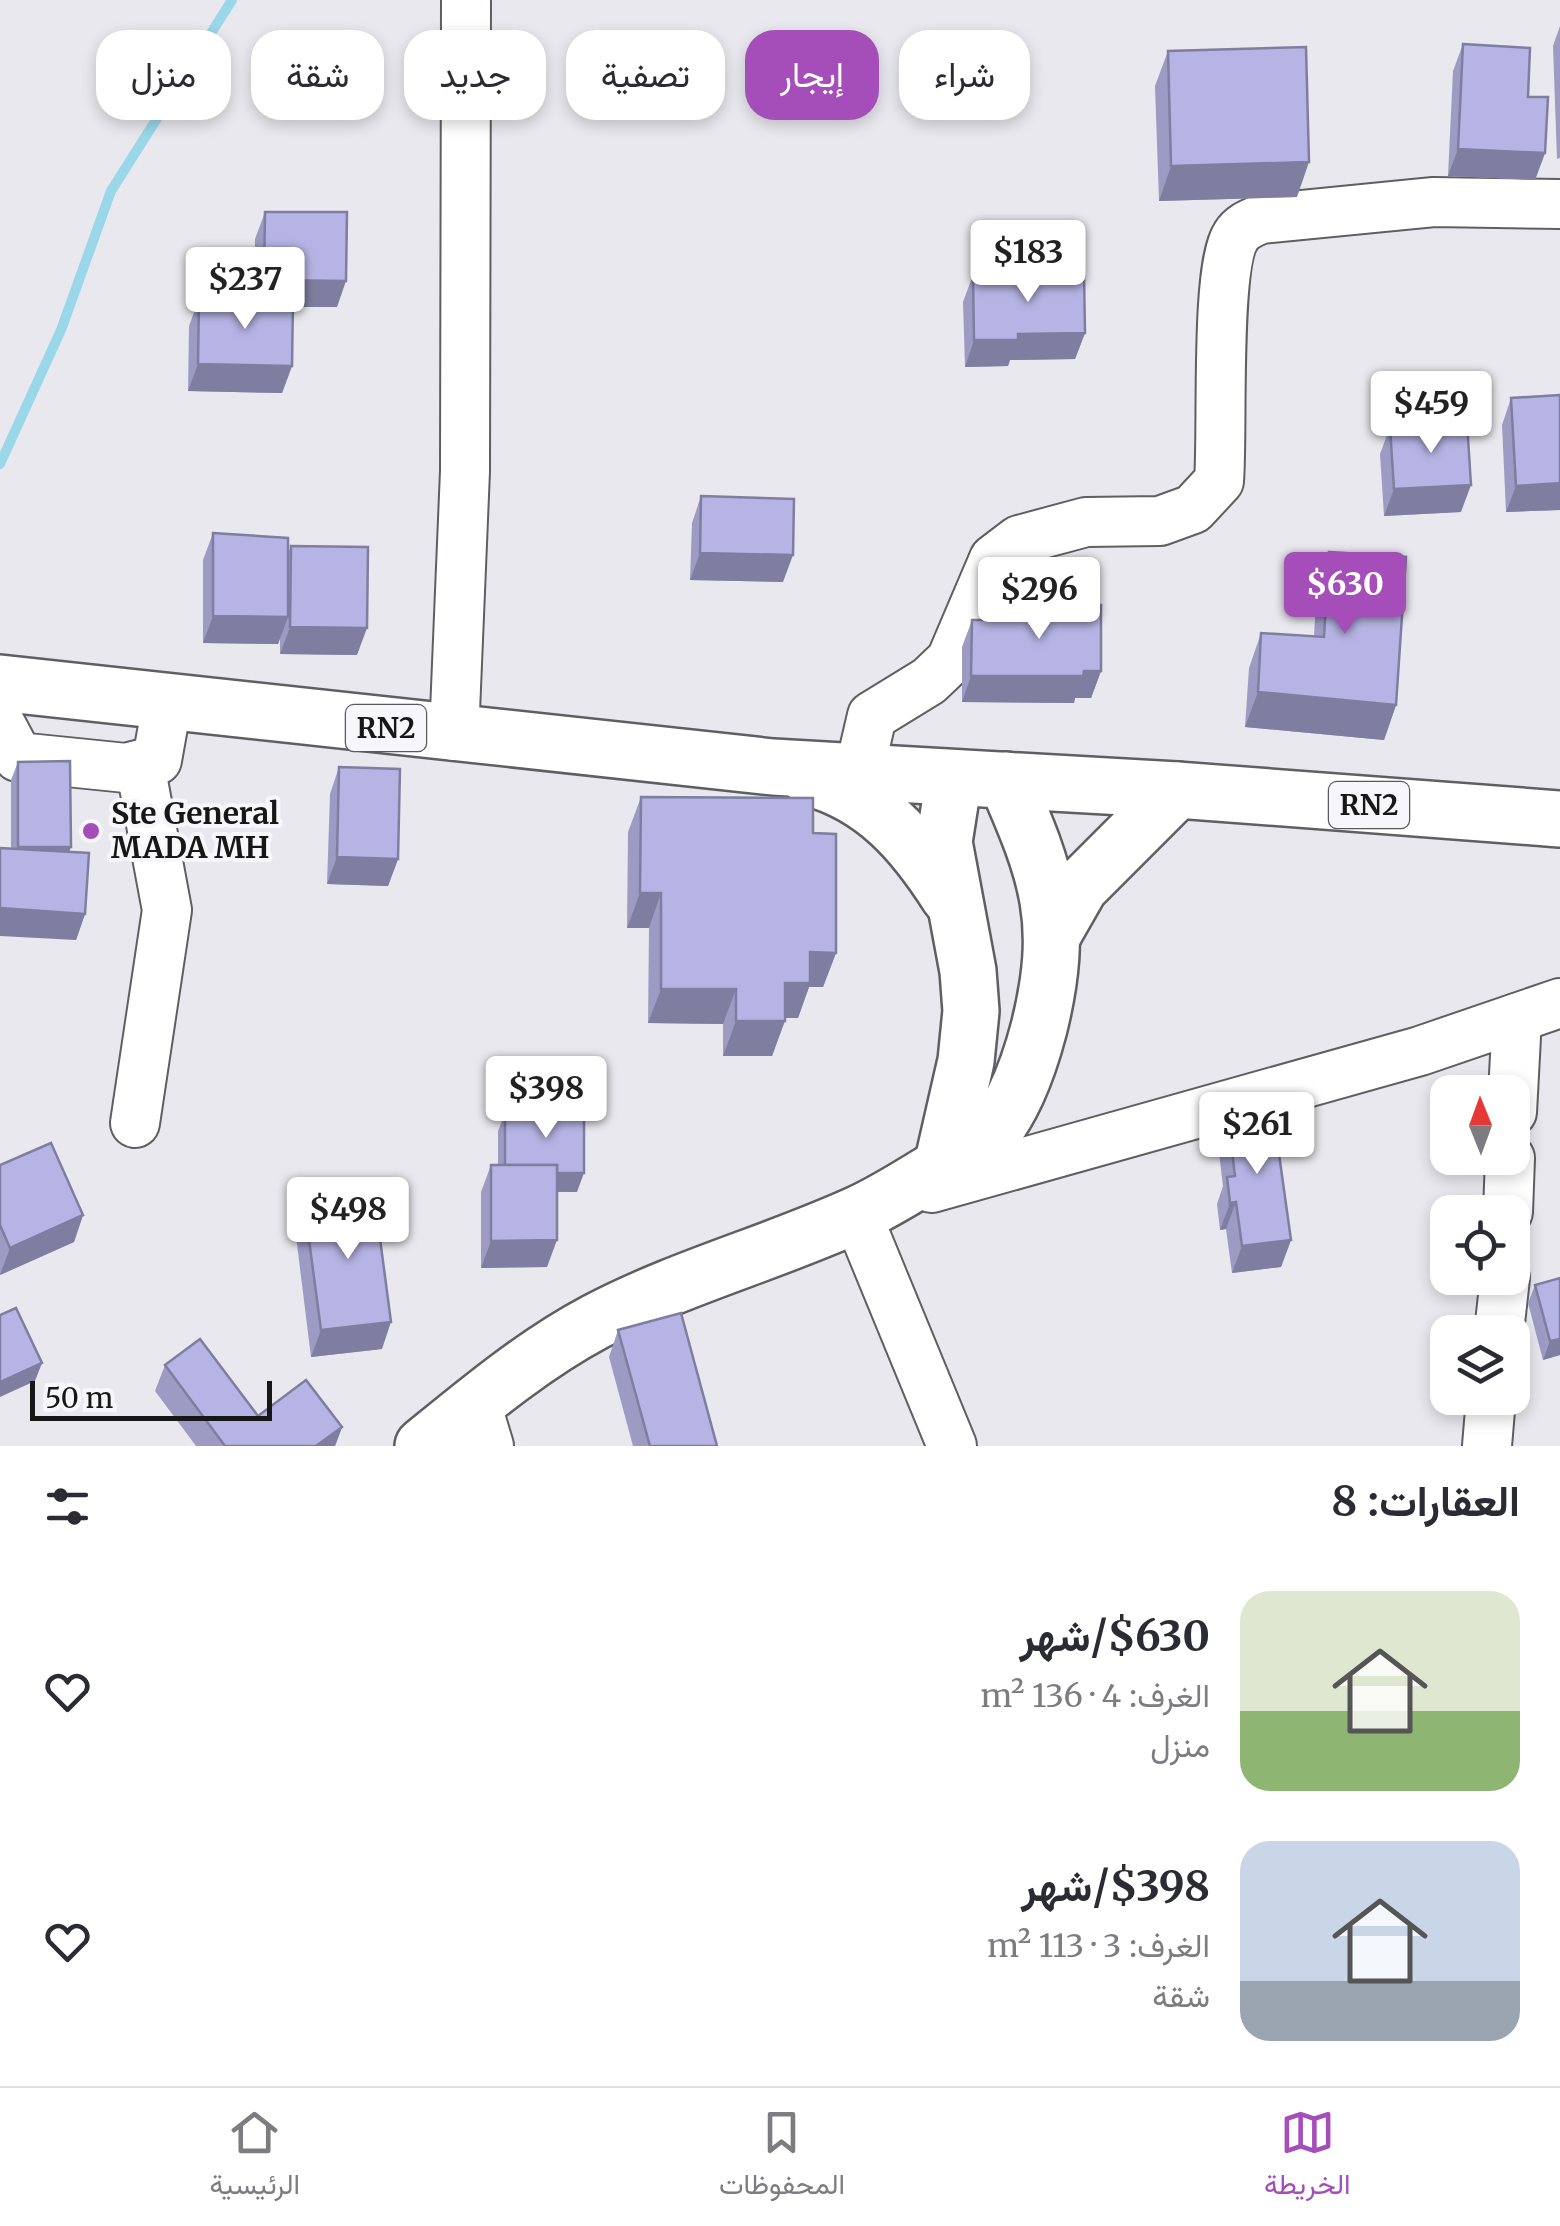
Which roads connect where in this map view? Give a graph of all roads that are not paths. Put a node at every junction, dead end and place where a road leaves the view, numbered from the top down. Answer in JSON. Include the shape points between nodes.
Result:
{"nodes":[{"id":1,"x":466,"y":2,"type":"edge"},
{"id":2,"x":1560,"y":204,"type":"edge"},
{"id":3,"x":0,"y":683,"type":"edge"},
{"id":4,"x":167,"y":704,"type":"junction"},
{"id":5,"x":0,"y":723,"type":"edge"},
{"id":6,"x":454,"y":736,"type":"junction"},
{"id":7,"x":140,"y":765,"type":"junction"},
{"id":8,"x":773,"y":767,"type":"junction"},
{"id":9,"x":859,"y":772,"type":"junction"},
{"id":10,"x":980,"y":779,"type":"junction"},
{"id":11,"x":1178,"y":790,"type":"junction"},
{"id":12,"x":1560,"y":819,"type":"edge"},
{"id":13,"x":955,"y":907,"type":"junction"},
{"id":14,"x":1052,"y":936,"type":"junction"},
{"id":15,"x":1538,"y":1011,"type":"edge"},
{"id":16,"x":1522,"y":1075,"type":"edge"},
{"id":17,"x":135,"y":1123,"type":"dead end"},
{"id":18,"x":942,"y":1166,"type":"junction"},
{"id":19,"x":871,"y":1208,"type":"junction"},
{"id":20,"x":1490,"y":1415,"type":"edge"},
{"id":21,"x":483,"y":1425,"type":"edge"},
{"id":22,"x":423,"y":1446,"type":"edge"},
{"id":23,"x":952,"y":1446,"type":"edge"},
{"id":24,"x":1487,"y":1446,"type":"edge"}],
"edges":[{"from":1,"to":6,"type":"street","via":[[464,471]]},
{"from":2,"to":9,"type":"street","via":[[1434,202],[1247,225],[1234,237],[1224,296],[1219,481],[1193,509],[1160,521],[1086,522],[1019,540],[994,559],[952,660],[872,716]]},
{"from":3,"to":4,"type":"main road","number":"RN2"},
{"from":4,"to":6,"type":"main road","number":"RN2"},
{"from":4,"to":7,"type":"street","via":[[157,760]]},
{"from":5,"to":7,"type":"street","via":[[18,757]]},
{"from":6,"to":8,"type":"main road","number":"RN2"},
{"from":7,"to":17,"type":"street","via":[[167,910]]},
{"from":8,"to":9,"type":"main road","number":"RN2"},
{"from":8,"to":13,"type":"main road","via":[[825,782],[892,822]]},
{"from":9,"to":10,"type":"main road","number":"RN2"},
{"from":10,"to":11,"type":"main road","number":"RN2"},
{"from":10,"to":13,"type":"main road","via":[[944,842]]},
{"from":10,"to":14,"type":"main road","via":[[1046,877]]},
{"from":11,"to":12,"type":"main road","number":"RN2"},
{"from":11,"to":14,"type":"main road","via":[[1080,887]]},
{"from":13,"to":18,"type":"main road","via":[[970,987],[970,1032]]},
{"from":14,"to":18,"type":"main road","via":[[1040,1022],[1012,1102],[978,1148]]},
{"from":15,"to":16,"type":"street"},
{"from":15,"to":19,"type":"street"},
{"from":18,"to":19,"type":"main road"},
{"from":19,"to":21,"type":"main road","via":[[593,1323]]},
{"from":19,"to":23,"type":"street"},
{"from":20,"to":24,"type":"street"},
{"from":21,"to":22,"type":"main road"}]}
